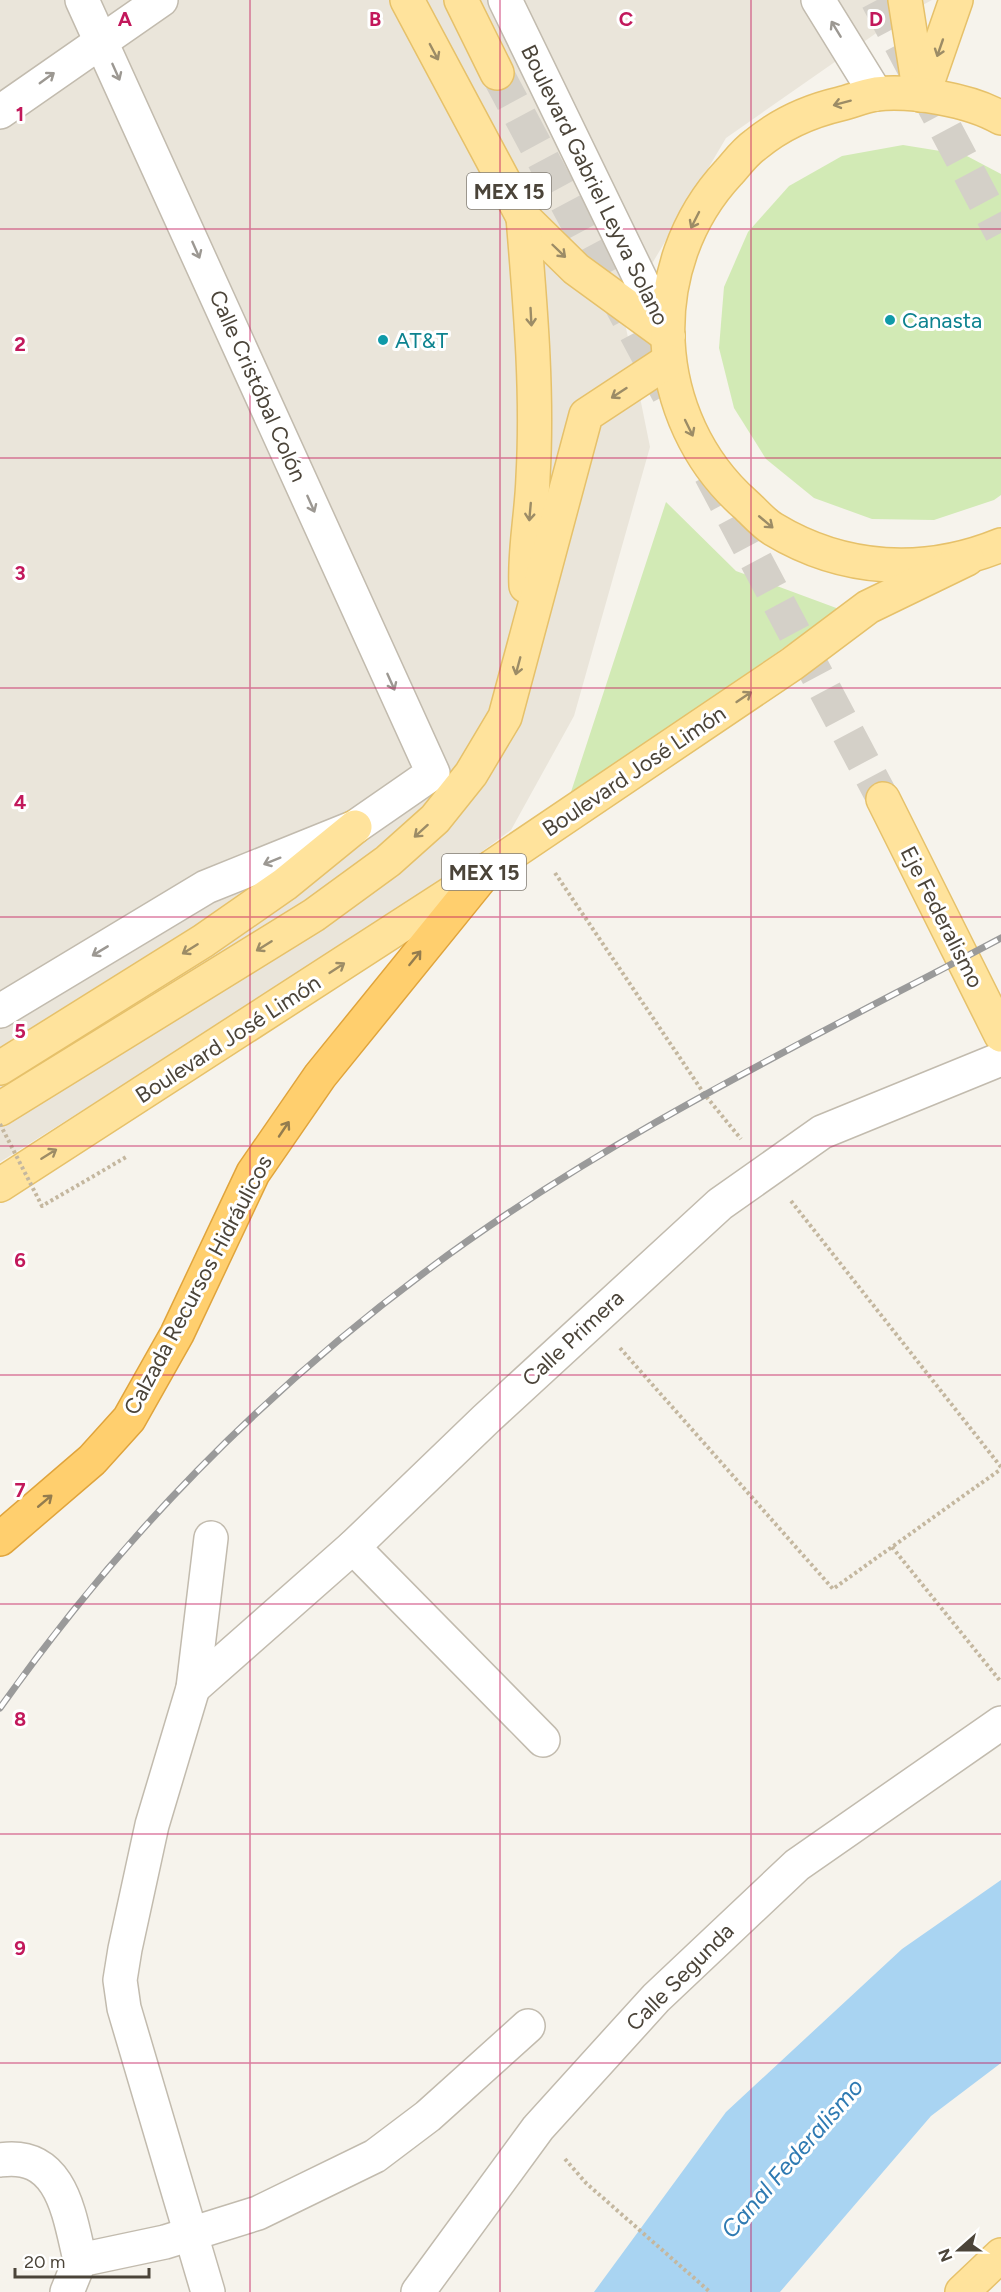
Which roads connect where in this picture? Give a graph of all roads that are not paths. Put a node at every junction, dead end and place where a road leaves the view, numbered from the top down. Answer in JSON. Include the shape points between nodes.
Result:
{"nodes":[{"id":1,"x":82,"y":0,"type":"edge"},
{"id":2,"x":161,"y":0,"type":"edge"},
{"id":3,"x":407,"y":0,"type":"edge"},
{"id":4,"x":461,"y":0,"type":"edge"},
{"id":5,"x":505,"y":0,"type":"edge"},
{"id":6,"x":818,"y":0,"type":"edge"},
{"id":7,"x":905,"y":0,"type":"edge"},
{"id":8,"x":956,"y":0,"type":"edge"},
{"id":9,"x":101,"y":40,"type":"junction"},
{"id":10,"x":497,"y":73,"type":"tunnel mouth"},
{"id":11,"x":876,"y":94,"type":"junction"},
{"id":12,"x":922,"y":95,"type":"junction"},
{"id":13,"x":0,"y":112,"type":"edge"},
{"id":14,"x":1001,"y":118,"type":"edge"},
{"id":15,"x":523,"y":217,"type":"junction"},
{"id":16,"x":668,"y":349,"type":"junction"},
{"id":17,"x":1001,"y":545,"type":"edge"},
{"id":18,"x":967,"y":559,"type":"junction"},
{"id":19,"x":528,"y":627,"type":"junction"},
{"id":20,"x":883,"y":799,"type":"tunnel mouth"},
{"id":21,"x":355,"y":827,"type":"junction"},
{"id":22,"x":487,"y":870,"type":"junction"},
{"id":23,"x":0,"y":1011,"type":"edge"},
{"id":24,"x":1001,"y":1035,"type":"edge"},
{"id":25,"x":991,"y":1063,"type":"edge"},
{"id":26,"x":0,"y":1068,"type":"edge"},
{"id":27,"x":0,"y":1109,"type":"edge"},
{"id":28,"x":0,"y":1185,"type":"edge"},
{"id":29,"x":211,"y":1538,"type":"dead end"},
{"id":30,"x":0,"y":1539,"type":"edge"},
{"id":31,"x":353,"y":1547,"type":"junction"},
{"id":32,"x":193,"y":1688,"type":"junction"},
{"id":33,"x":1001,"y":1723,"type":"edge"},
{"id":34,"x":543,"y":1740,"type":"dead end"},
{"id":35,"x":528,"y":2026,"type":"dead end"},
{"id":36,"x":0,"y":2160,"type":"edge"},
{"id":37,"x":191,"y":2233,"type":"junction"},
{"id":38,"x":1001,"y":2255,"type":"edge"},
{"id":39,"x":80,"y":2260,"type":"junction"},
{"id":40,"x":68,"y":2292,"type":"edge"},
{"id":41,"x":208,"y":2292,"type":"edge"},
{"id":42,"x":418,"y":2292,"type":"edge"},
{"id":43,"x":962,"y":2292,"type":"edge"}],
"edges":[{"from":1,"to":9,"type":"street","name":"Calle Cristóbal Colón"},
{"from":2,"to":9,"type":"street"},
{"from":3,"to":15,"type":"main road","name":"Boulevard Gabriel Leyva Solano","number":"MEX 15","one_way":true},
{"from":4,"to":10,"type":"main road"},
{"from":5,"to":16,"type":"street","name":"Boulevard Gabriel Leyva Solano"},
{"from":11,"to":6,"type":"street","one_way":true},
{"from":7,"to":12,"type":"main road"},
{"from":8,"to":12,"type":"main road","one_way":true},
{"from":13,"to":9,"type":"street","one_way":true},
{"from":9,"to":21,"type":"street","name":"Calle Cristóbal Colón","one_way":true,"via":[[433,773]]},
{"from":11,"to":12,"type":"main road"},
{"from":11,"to":16,"type":"main road","one_way":true,"via":[[812,111],[755,145],[709,193],[679,252],[667,306]]},
{"from":12,"to":14,"type":"main road","via":[[988,110]]},
{"from":15,"to":16,"type":"main road","name":"Boulevard Gabriel Leyva Solano","number":"MEX 15","one_way":true},
{"from":15,"to":19,"type":"main road","one_way":true,"via":[[531,320],[534,476],[525,567]]},
{"from":16,"to":18,"type":"main road","one_way":true,"via":[[687,426],[722,484],[772,528],[834,557],[878,564],[900,567]]},
{"from":16,"to":19,"type":"main road","number":"MEX 15","one_way":true,"via":[[586,415]]},
{"from":17,"to":18,"type":"main road"},
{"from":22,"to":18,"type":"main road","name":"Boulevard José Limón","number":"MEX 15","one_way":true,"via":[[792,664],[868,607]]},
{"from":19,"to":27,"type":"main road","number":"MEX 15","one_way":true,"via":[[504,717],[471,774],[428,826],[314,915]]},
{"from":20,"to":24,"type":"main road","name":"Eje Federalismo"},
{"from":21,"to":23,"type":"street","one_way":true,"via":[[206,887]]},
{"from":21,"to":26,"type":"main road","one_way":true,"via":[[285,884],[203,941]]},
{"from":28,"to":22,"type":"main road","name":"Boulevard José Limón","number":"MEX 15","one_way":true},
{"from":30,"to":22,"type":"highway","name":"Calzada Recursos Hidráulicos","one_way":true,"via":[[92,1460],[129,1419],[177,1334],[253,1173],[320,1076]]},
{"from":25,"to":31,"type":"street","name":"Calle Primera","via":[[822,1132],[720,1204]]},
{"from":29,"to":32,"type":"street"},
{"from":31,"to":32,"type":"street","name":"Calle Primera"},
{"from":31,"to":34,"type":"street"},
{"from":32,"to":37,"type":"street","via":[[152,1825],[120,1980],[124,2008]]},
{"from":33,"to":42,"type":"street","name":"Calle Segunda","via":[[797,1865],[656,1998],[538,2128]]},
{"from":35,"to":37,"type":"street","via":[[428,2116],[375,2156],[258,2213]]},
{"from":36,"to":39,"type":"street","via":[[26,2159],[41,2166],[54,2180]]},
{"from":37,"to":39,"type":"street","via":[[126,2252]]},
{"from":37,"to":41,"type":"street"},
{"from":38,"to":43,"type":"main road"},
{"from":39,"to":40,"type":"street"}]}
